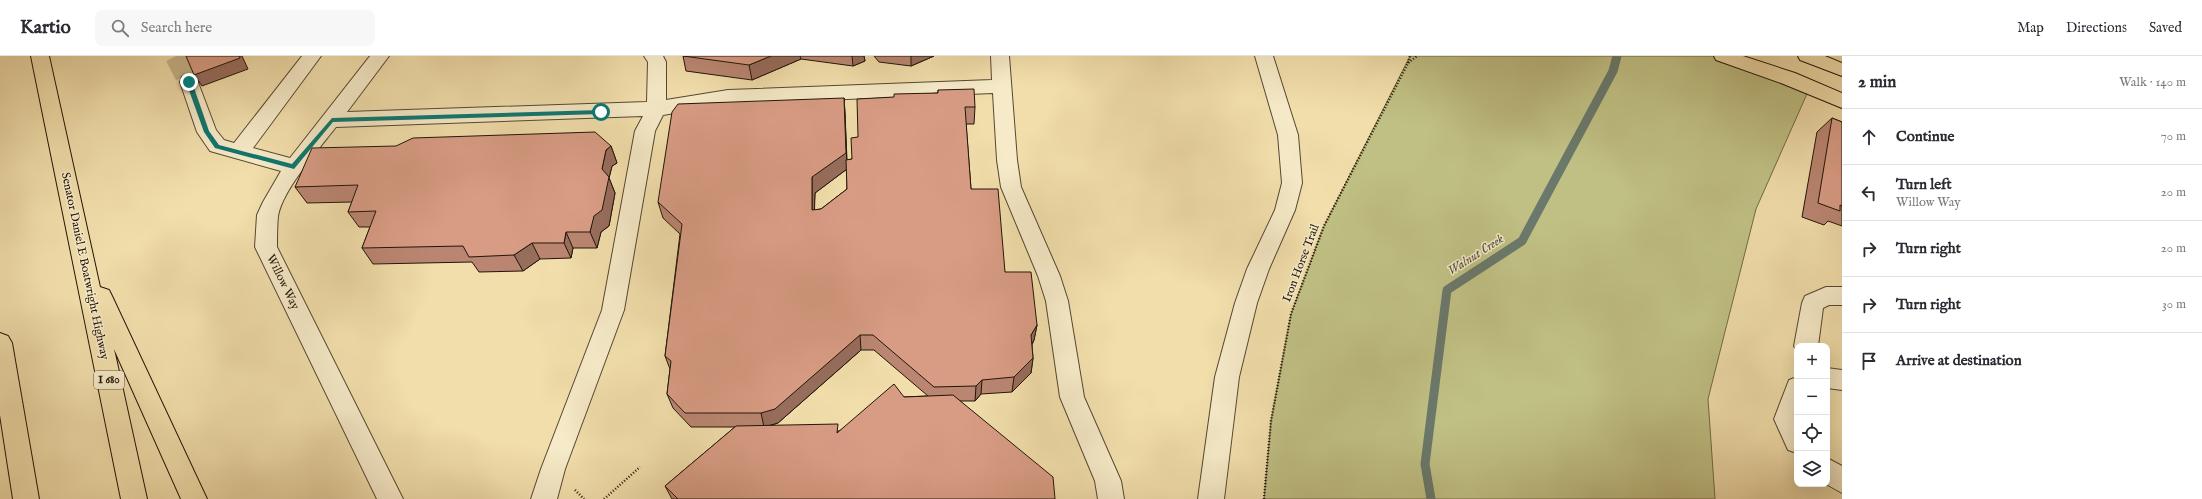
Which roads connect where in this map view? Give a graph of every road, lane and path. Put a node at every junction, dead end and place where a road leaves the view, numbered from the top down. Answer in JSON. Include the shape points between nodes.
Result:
{"nodes":[{"id":1,"x":40,"y":56,"type":"edge"},
{"id":2,"x":312,"y":56,"type":"edge"},
{"id":3,"x":380,"y":56,"type":"edge"},
{"id":4,"x":653,"y":56,"type":"edge"},
{"id":5,"x":1000,"y":56,"type":"edge"},
{"id":6,"x":1264,"y":56,"type":"edge"},
{"id":7,"x":1410,"y":56,"type":"edge"},
{"id":8,"x":1417,"y":56,"type":"edge"},
{"id":9,"x":1723,"y":56,"type":"edge"},
{"id":10,"x":1807,"y":56,"type":"edge"},
{"id":11,"x":1408,"y":63,"type":"junction"},
{"id":12,"x":1842,"y":70,"type":"edge"},
{"id":13,"x":189,"y":82,"type":"tunnel mouth"},
{"id":14,"x":1002,"y":86,"type":"junction"},
{"id":15,"x":1842,"y":101,"type":"edge"},
{"id":16,"x":656,"y":109,"type":"junction"},
{"id":17,"x":332,"y":120,"type":"junction"},
{"id":18,"x":239,"y":151,"type":"junction"},
{"id":19,"x":294,"y":167,"type":"junction"},
{"id":20,"x":84,"y":260,"type":"junction"},
{"id":21,"x":1842,"y":296,"type":"edge"},
{"id":22,"x":0,"y":343,"type":"edge"},
{"id":23,"x":1806,"y":343,"type":"edge"},
{"id":24,"x":1830,"y":378,"type":"edge"},
{"id":25,"x":1842,"y":380,"type":"edge"},
{"id":26,"x":1794,"y":396,"type":"edge"},
{"id":27,"x":1794,"y":436,"type":"edge"},
{"id":28,"x":640,"y":467,"type":"dead end"},
{"id":29,"x":1830,"y":472,"type":"edge"},
{"id":30,"x":1842,"y":481,"type":"edge"},
{"id":31,"x":26,"y":499,"type":"edge"},
{"id":32,"x":134,"y":499,"type":"edge"},
{"id":33,"x":194,"y":499,"type":"edge"},
{"id":34,"x":390,"y":499,"type":"edge"},
{"id":35,"x":544,"y":499,"type":"edge"},
{"id":36,"x":604,"y":499,"type":"edge"},
{"id":37,"x":1111,"y":499,"type":"edge"},
{"id":38,"x":1211,"y":499,"type":"edge"},
{"id":39,"x":1264,"y":499,"type":"edge"}],
"edges":[{"from":1,"to":20,"type":"main road","name":"Senator Daniel E Boatwright Highway","number":"I 680"},
{"from":2,"to":18,"type":"street"},
{"from":3,"to":17,"type":"street","name":"Willow Way"},
{"from":4,"to":16,"type":"street","via":[[658,62]]},
{"from":5,"to":14,"type":"street"},
{"from":6,"to":38,"type":"street","via":[[1288,135],[1292,183],[1285,210],[1258,269],[1246,303],[1227,377]]},
{"from":7,"to":11,"type":"path"},
{"from":8,"to":11,"type":"path","name":"Iron Horse Trail"},
{"from":9,"to":15,"type":"main road","via":[[1788,78]]},
{"from":10,"to":12,"type":"main road"},
{"from":11,"to":39,"type":"path","name":"Iron Horse Trail","via":[[1324,226],[1291,314],[1271,421]]},
{"from":13,"to":18,"type":"street","via":[[207,132],[217,146]]},
{"from":14,"to":16,"type":"street","via":[[728,97]]},
{"from":14,"to":37,"type":"street","via":[[1006,160],[1011,187],[1051,282],[1057,301],[1072,397],[1108,481]]},
{"from":16,"to":17,"type":"street"},
{"from":16,"to":35,"type":"street","via":[[645,131],[613,310]]},
{"from":17,"to":19,"type":"street","name":"Willow Way"},
{"from":18,"to":19,"type":"street"},
{"from":19,"to":34,"type":"street","name":"Willow Way","via":[[268,215],[266,247]]},
{"from":20,"to":32,"type":"main road","name":"Senator Daniel E Boatwright Highway","number":"I 680"},
{"from":20,"to":33,"type":"main road"},
{"from":21,"to":23,"type":"street","via":[[1826,296],[1813,302]]},
{"from":22,"to":31,"type":"main road"},
{"from":24,"to":25,"type":"street"},
{"from":26,"to":27,"type":"street","via":[[1786,419]]},
{"from":28,"to":36,"type":"path"},
{"from":29,"to":30,"type":"street"}]}
